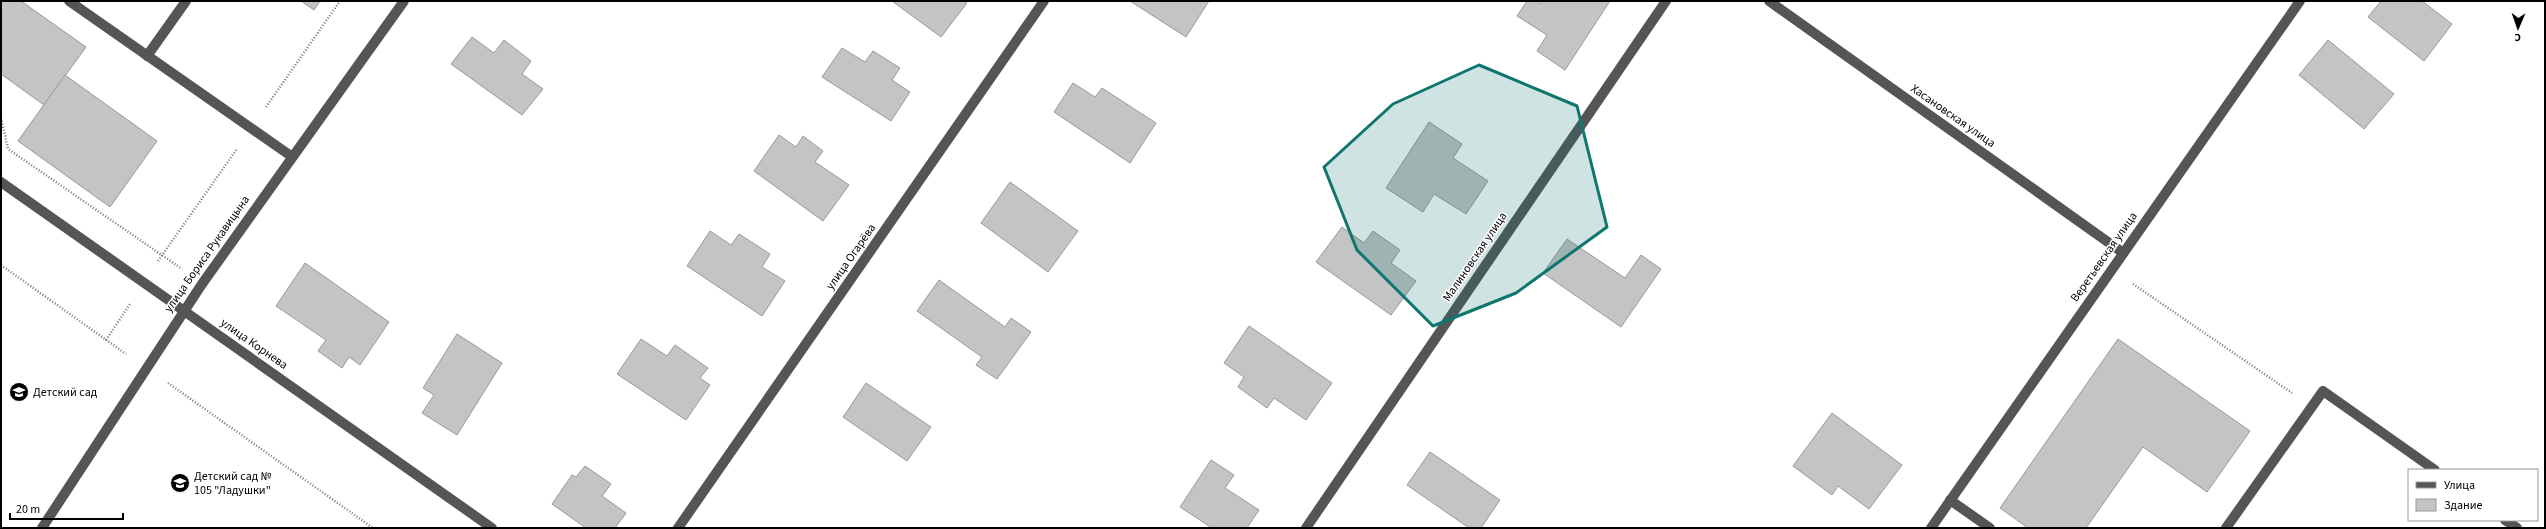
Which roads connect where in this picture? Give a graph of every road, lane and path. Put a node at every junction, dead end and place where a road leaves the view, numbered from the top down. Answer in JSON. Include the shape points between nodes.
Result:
{"nodes":[{"id":1,"x":69,"y":1,"type":"edge"},
{"id":2,"x":186,"y":1,"type":"edge"},
{"id":3,"x":340,"y":1,"type":"edge"},
{"id":4,"x":404,"y":1,"type":"edge"},
{"id":5,"x":1044,"y":1,"type":"edge"},
{"id":6,"x":1666,"y":1,"type":"edge"},
{"id":7,"x":1769,"y":1,"type":"edge"},
{"id":8,"x":2300,"y":1,"type":"edge"},
{"id":9,"x":147,"y":56,"type":"junction"},
{"id":10,"x":1,"y":118,"type":"edge"},
{"id":11,"x":251,"y":129,"type":"junction"},
{"id":12,"x":291,"y":156,"type":"junction"},
{"id":13,"x":1,"y":182,"type":"edge"},
{"id":14,"x":2122,"y":252,"type":"junction"},
{"id":15,"x":162,"y":256,"type":"junction"},
{"id":16,"x":1,"y":265,"type":"edge"},
{"id":17,"x":2111,"y":269,"type":"junction"},
{"id":18,"x":144,"y":282,"type":"junction"},
{"id":19,"x":202,"y":284,"type":"junction"},
{"id":20,"x":184,"y":311,"type":"junction"},
{"id":21,"x":106,"y":340,"type":"junction"},
{"id":22,"x":145,"y":367,"type":"junction"},
{"id":23,"x":2312,"y":407,"type":"junction"},
{"id":24,"x":2434,"y":469,"type":"edge"},
{"id":25,"x":1950,"y":500,"type":"junction"},
{"id":26,"x":2506,"y":521,"type":"edge"},
{"id":27,"x":42,"y":528,"type":"edge"},
{"id":28,"x":373,"y":528,"type":"edge"},
{"id":29,"x":492,"y":528,"type":"edge"},
{"id":30,"x":678,"y":528,"type":"edge"},
{"id":31,"x":1306,"y":528,"type":"edge"},
{"id":32,"x":1930,"y":528,"type":"edge"},
{"id":33,"x":1990,"y":528,"type":"edge"},
{"id":34,"x":2226,"y":528,"type":"edge"},
{"id":35,"x":2517,"y":528,"type":"edge"}],
"edges":[{"from":1,"to":9,"type":"street"},
{"from":2,"to":9,"type":"street"},
{"from":3,"to":11,"type":"path"},
{"from":4,"to":12,"type":"street","name":"улица Бориса Рукавицына"},
{"from":5,"to":30,"type":"street","name":"улица Огарёва"},
{"from":6,"to":31,"type":"street","name":"Малиновская улица"},
{"from":7,"to":14,"type":"street","name":"Хасановская улица"},
{"from":8,"to":14,"type":"street","name":"Веретьевская улица"},
{"from":9,"to":11,"type":"street"},
{"from":10,"to":15,"type":"path","via":[[8,149]]},
{"from":11,"to":12,"type":"street"},
{"from":11,"to":15,"type":"path"},
{"from":12,"to":19,"type":"street","name":"улица Бориса Рукавицына"},
{"from":13,"to":18,"type":"street","name":"улица Корнева"},
{"from":14,"to":17,"type":"street","name":"Веретьевская улица"},
{"from":15,"to":18,"type":"path"},
{"from":15,"to":19,"type":"path"},
{"from":16,"to":21,"type":"path"},
{"from":17,"to":23,"type":"path"},
{"from":17,"to":25,"type":"street","name":"Веретьевская улица"},
{"from":18,"to":20,"type":"street","name":"улица Корнева"},
{"from":18,"to":21,"type":"path"},
{"from":19,"to":20,"type":"street","name":"улица Бориса Рукавицына"},
{"from":20,"to":22,"type":"street","name":"улица Бориса Рукавицына"},
{"from":20,"to":29,"type":"street","name":"улица Корнева"},
{"from":21,"to":22,"type":"path"},
{"from":22,"to":27,"type":"street","name":"улица Бориса Рукавицына"},
{"from":22,"to":28,"type":"path"},
{"from":23,"to":24,"type":"street","via":[[2323,391]]},
{"from":23,"to":34,"type":"street"},
{"from":25,"to":32,"type":"street","name":"Веретьевская улица"},
{"from":25,"to":33,"type":"street"},
{"from":26,"to":35,"type":"street"}]}
